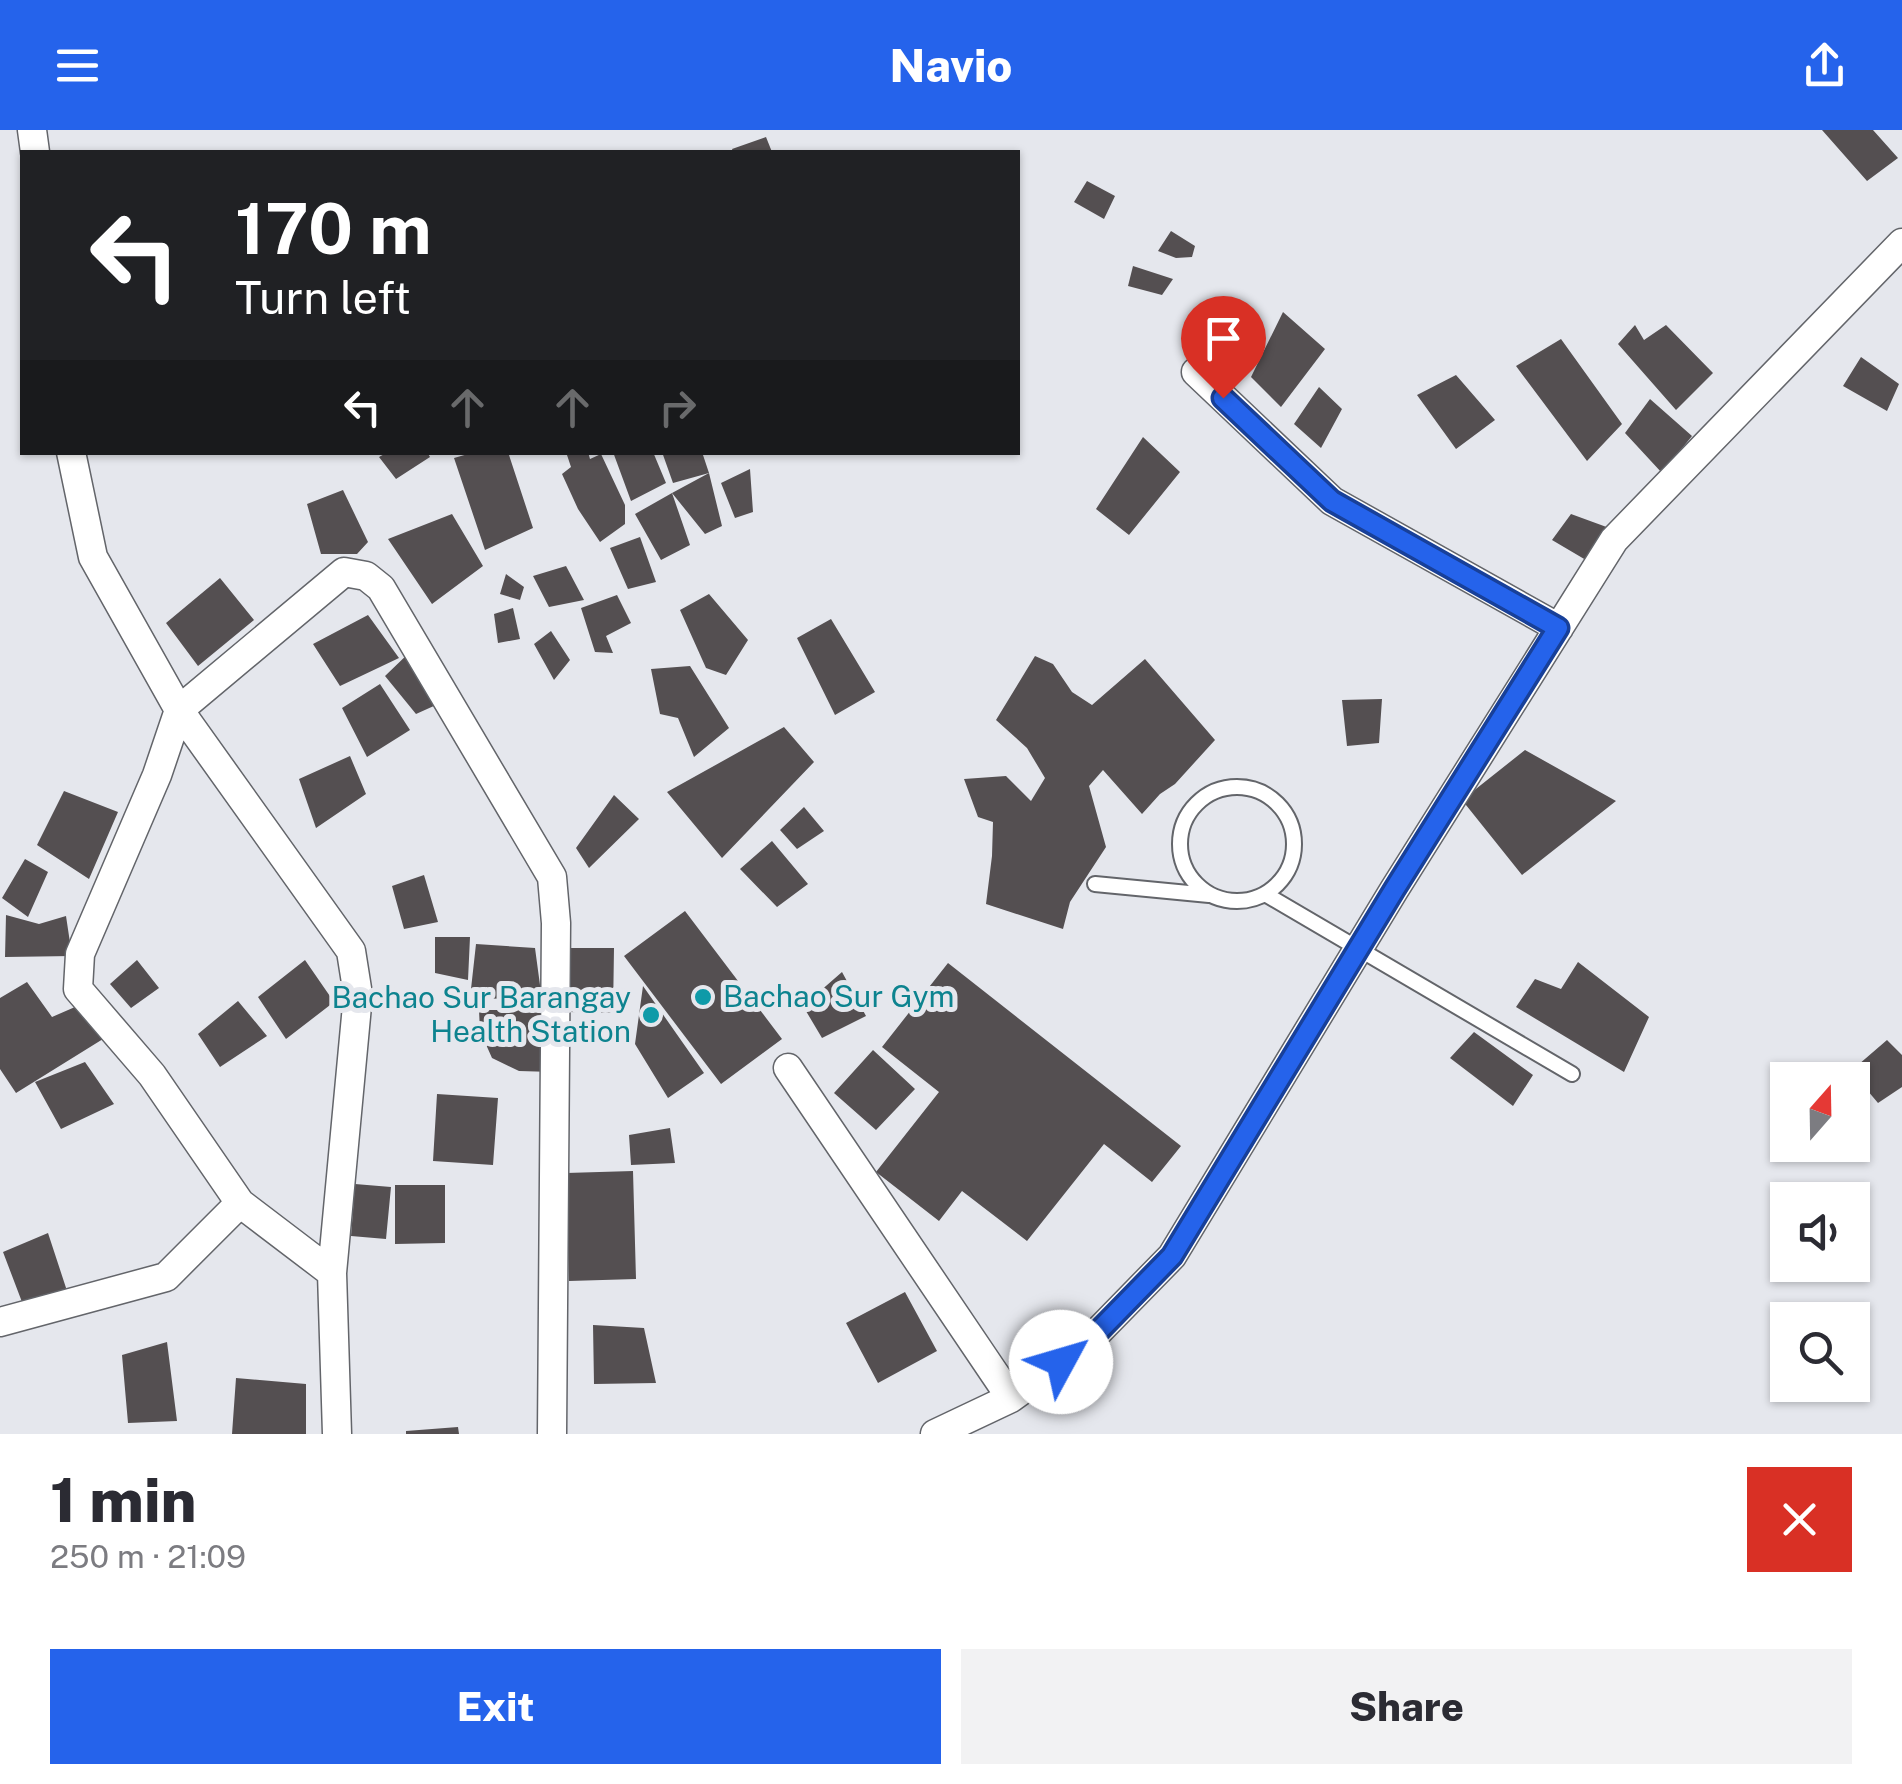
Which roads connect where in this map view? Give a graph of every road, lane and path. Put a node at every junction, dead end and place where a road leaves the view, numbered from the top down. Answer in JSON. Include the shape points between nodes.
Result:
{"nodes":[{"id":1,"x":1902,"y":243,"type":"edge"},
{"id":2,"x":1196,"y":372,"type":"dead end"},
{"id":3,"x":72,"y":455,"type":"edge"},
{"id":4,"x":1558,"y":628,"type":"junction"},
{"id":5,"x":179,"y":710,"type":"junction"},
{"id":6,"x":1095,"y":884,"type":"dead end"},
{"id":7,"x":1266,"y":894,"type":"junction"},
{"id":8,"x":1212,"y":896,"type":"junction"},
{"id":9,"x":1360,"y":948,"type":"junction"},
{"id":10,"x":788,"y":1068,"type":"dead end"},
{"id":11,"x":1572,"y":1074,"type":"dead end"},
{"id":12,"x":240,"y":1203,"type":"junction"},
{"id":13,"x":332,"y":1273,"type":"junction"},
{"id":14,"x":0,"y":1322,"type":"edge"},
{"id":15,"x":1011,"y":1398,"type":"junction"},
{"id":16,"x":337,"y":1434,"type":"edge"},
{"id":17,"x":552,"y":1434,"type":"edge"},
{"id":18,"x":935,"y":1434,"type":"edge"}],
"edges":[{"from":1,"to":4,"type":"street","via":[[1614,540]]},
{"from":2,"to":4,"type":"street","via":[[1332,501]]},
{"from":3,"to":5,"type":"street","via":[[93,557]]},
{"from":4,"to":9,"type":"street"},
{"from":5,"to":12,"type":"street","via":[[80,954],[78,989],[152,1075]]},
{"from":5,"to":13,"type":"street","via":[[351,951],[358,995]]},
{"from":5,"to":17,"type":"street","via":[[344,572],[366,576],[381,588],[552,877]]},
{"from":6,"to":8,"type":"lane"},
{"from":7,"to":8,"type":"lane","via":[[1230,901]]},
{"from":7,"to":8,"type":"lane","via":[[1290,867],[1293,830],[1272,799],[1236,787],[1201,800],[1181,832],[1186,870]]},
{"from":7,"to":9,"type":"lane"},
{"from":9,"to":11,"type":"lane"},
{"from":9,"to":15,"type":"street","via":[[1172,1256],[1086,1344]]},
{"from":10,"to":15,"type":"street"},
{"from":12,"to":13,"type":"street"},
{"from":12,"to":14,"type":"street","via":[[166,1277]]},
{"from":13,"to":16,"type":"street"},
{"from":15,"to":18,"type":"street"}]}
